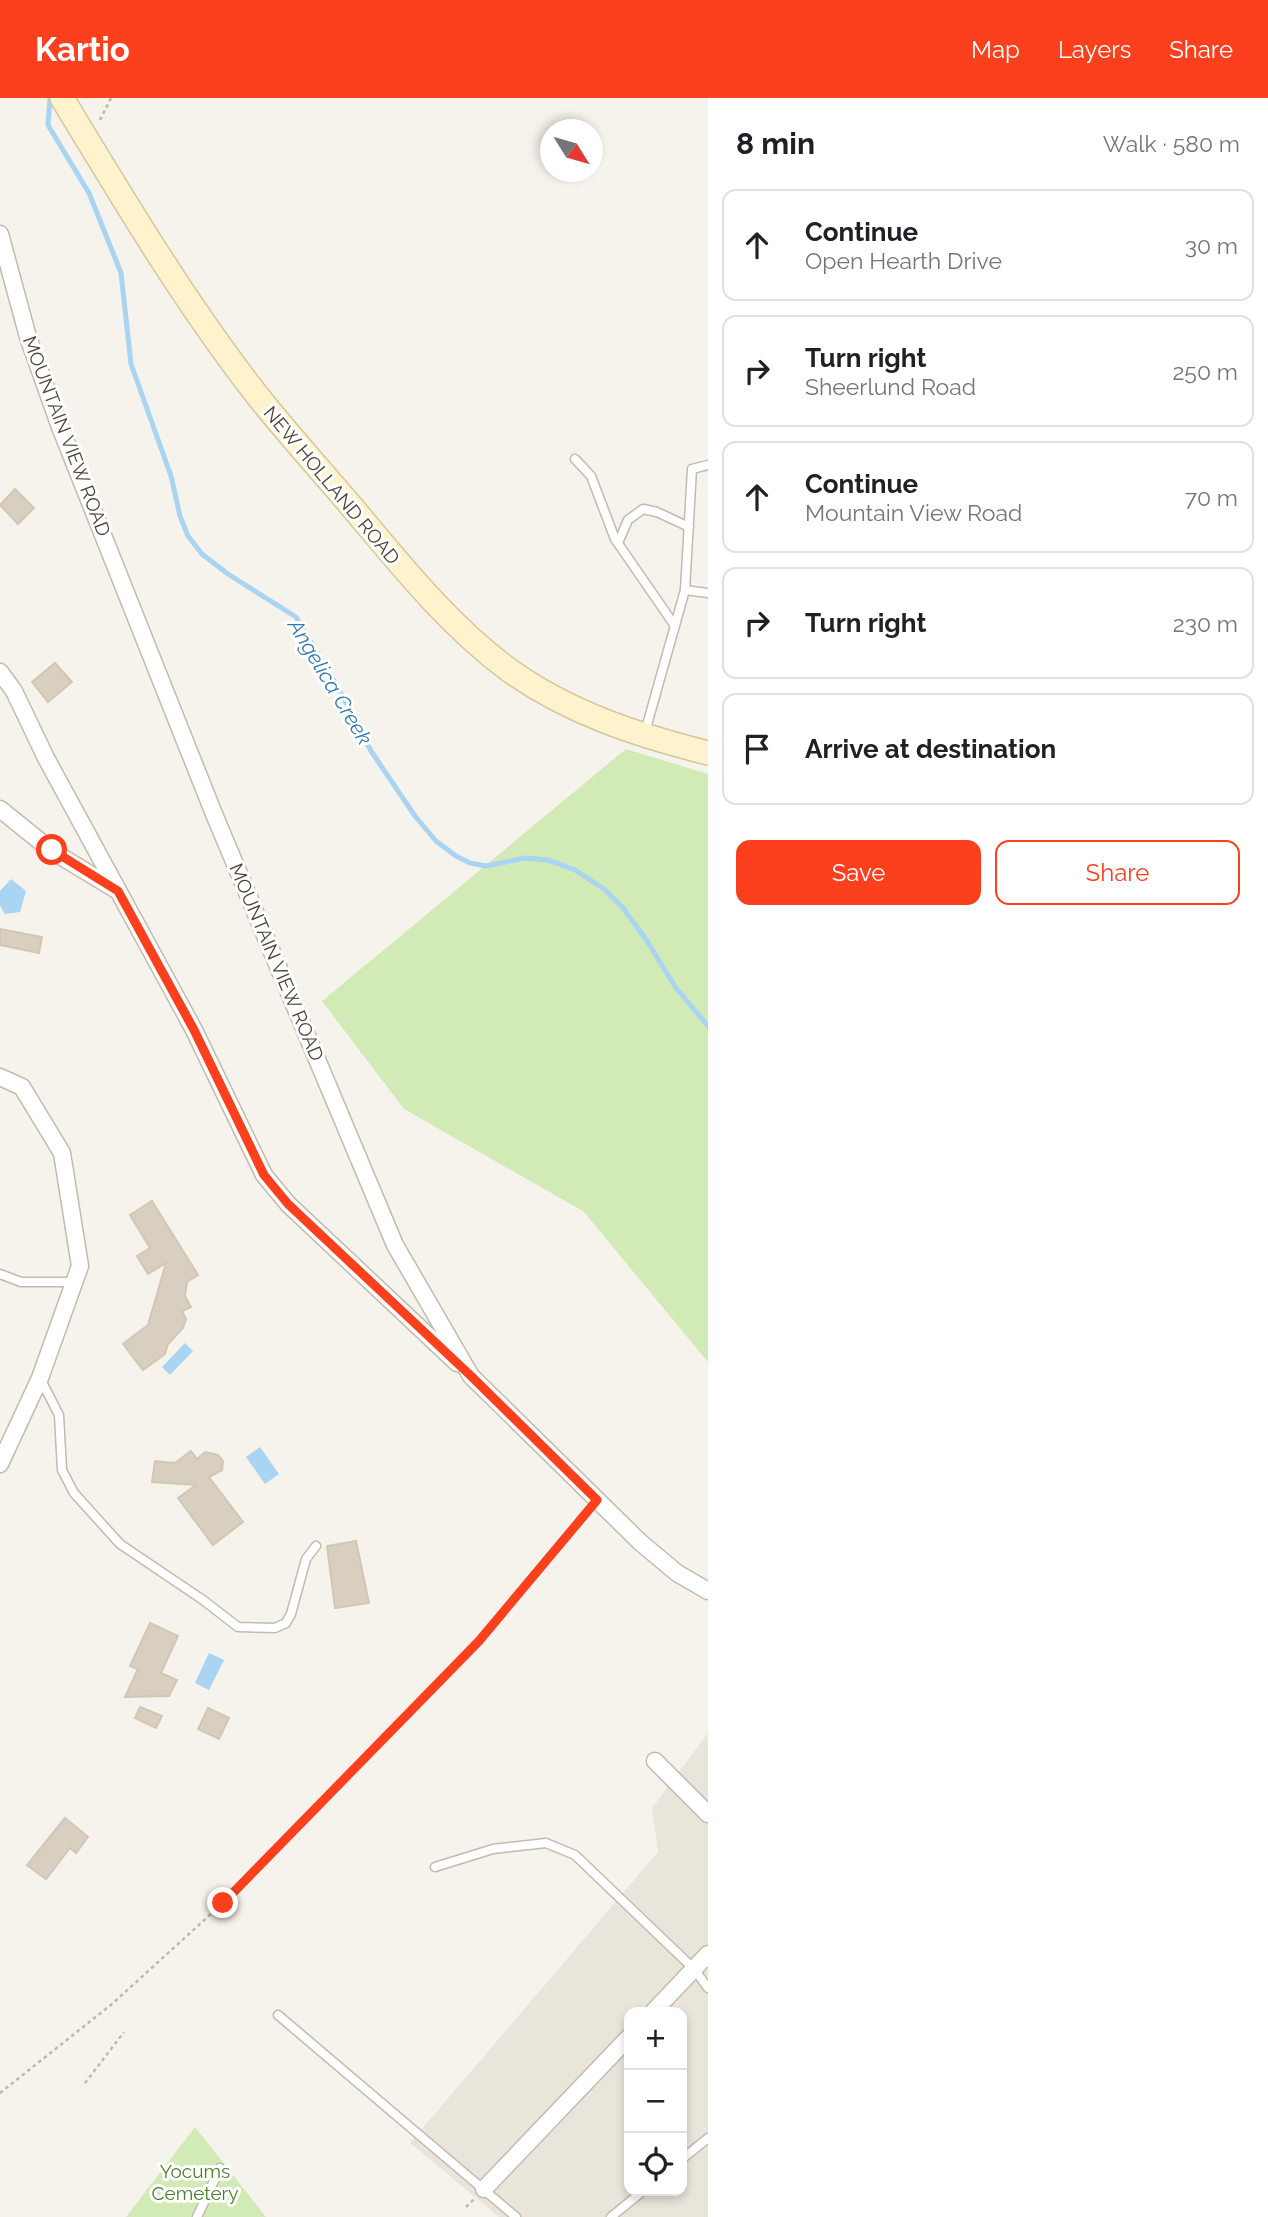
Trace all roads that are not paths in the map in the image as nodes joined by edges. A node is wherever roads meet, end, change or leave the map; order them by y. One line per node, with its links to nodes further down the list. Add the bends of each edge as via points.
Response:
1 (66, 105): 11 (main road, NEW HOLLAND ROAD, via 157,252 254,392 408,576 454,624 511,671 572,707)
2 (0, 234): 18 (street, MOUNTAIN VIEW ROAD, via 47,392 214,814 395,1245)
3 (575, 459): 6 (lane, via 591,476)
4 (708, 465): 5 (lane, via 692,469)
5 (689, 527): 6 (lane, via 643,509 628,520); 7 (lane)
6 (618, 543): 9 (lane)
7 (685, 590): 8 (lane); 9 (lane)
8 (708, 593)
9 (675, 626): 11 (lane)
10 (0, 672): 14 (street)
11 (644, 735): 12 (main road, NEW HOLLAND ROAD)
12 (708, 752)
13 (0, 809): 14 (street, via 52,850)
14 (118, 891): 18 (street, via 194,1030 264,1175 288,1204)
15 (0, 1077): 17 (street, via 22,1087 62,1153 80,1266)
16 (0, 1275): 17 (lane, via 21,1282)
17 (74, 1282): 19 (street)
18 (471, 1376): 22 (street, MOUNTAIN VIEW ROAD, via 665,1564)
19 (40, 1378): 20 (street); 21 (lane, via 59,1415 62,1470 74,1493 120,1544 238,1627 275,1628 286,1623 306,1559)
20 (0, 1464)
21 (316, 1546)
22 (708, 1591)
23 (654, 1761): 24 (street)
24 (708, 1814)
25 (435, 1867): 27 (lane, via 493,1849 546,1843 575,1855)
26 (708, 1954): 27 (street)
27 (694, 1969): 28 (lane); 29 (street)
28 (708, 1988)
29 (658, 2007)
30 (278, 2015): 35 (lane)
31 (624, 2042): 35 (street)
32 (708, 2138): 33 (lane)
33 (687, 2155)
34 (220, 2168): 37 (lane)
35 (484, 2189): 38 (lane)
36 (637, 2196): 39 (lane)
37 (197, 2217)
38 (516, 2217)
39 (611, 2217)

